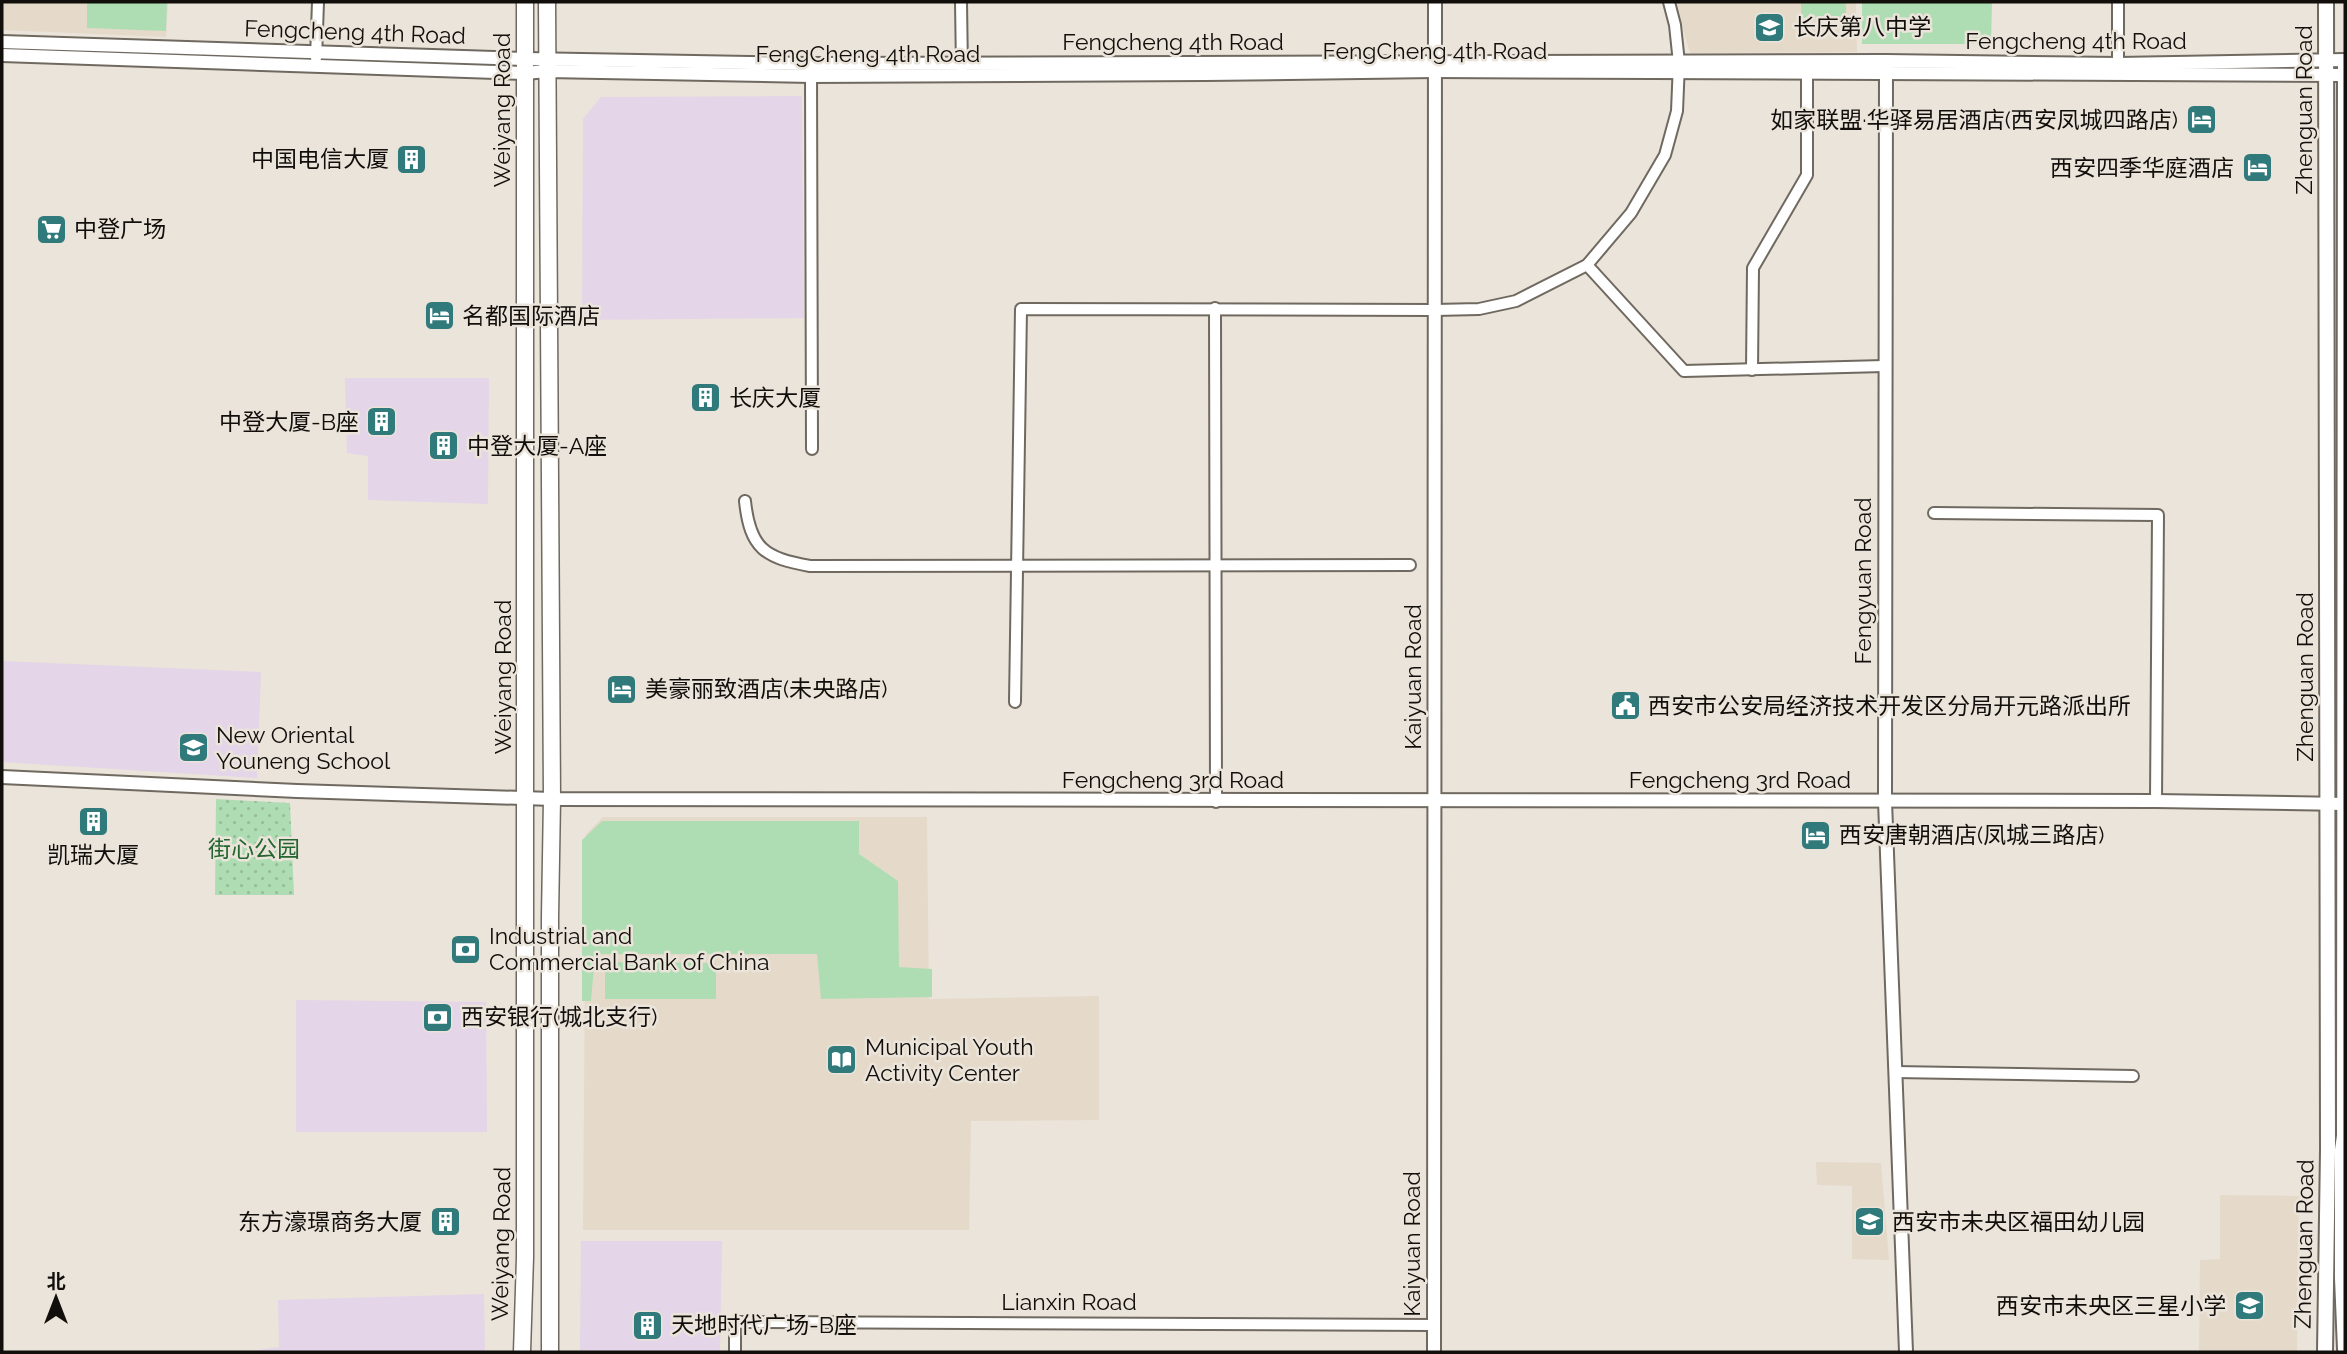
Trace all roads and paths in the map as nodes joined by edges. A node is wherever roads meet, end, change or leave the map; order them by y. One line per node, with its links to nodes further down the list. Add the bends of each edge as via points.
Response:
1 (318, 2): 11 (street)
2 (525, 2): 15 (main road, Weiyang Road)
3 (547, 2): 14 (main road, Weiyang Road)
4 (961, 2): 21 (street)
5 (1435, 2): 16 (street, Kaiyuan Road)
6 (1669, 2): 18 (street)
7 (2118, 2): 13 (street)
8 (2326, 2): 12 (main road, Zhenguan Road)
9 (2, 42): 11 (street, Fengcheng 4th Road)
10 (2, 55): 11 (street, Fengcheng 4th Road)
11 (316, 58): 15 (street, Fengcheng 4th Road)
12 (2326, 60): 13 (street, Fengcheng 4th Road); 19 (street, Fengcheng 4th Road); 23 (main road, Zhenguan Road)
13 (2118, 64): 17 (street, Fengcheng 4th Road)
14 (547, 65): 15 (street, FengCheng 4th Road); 20 (street, FengCheng 4th Road); 39 (main road, Weiyang Road)
15 (525, 66): 38 (main road, Weiyang Road)
16 (1435, 66): 18 (street, FengCheng 4th Road); 21 (street, FengCheng 4th Road); 26 (street, Kaiyuan Road)
17 (1886, 67): 18 (street, Fengcheng 4th Road); 22 (street, FengCheng 4th Road); 23 (street, FengCheng 4th Road); 27 (street, Fengyuan Road)
18 (1679, 68): 22 (street, FengCheng 4th Road); 24 (street, via 1677,111 1665,155 1632,214)
19 (2345, 68): 23 (street, FengCheng 4th Road); 30 (main road, Zhenguan Road)
20 (811, 70): 21 (street, FengCheng 4th Road); 29 (street)
21 (962, 70)
22 (1807, 74): 28 (street, via 1807,175 1753,268)
23 (2326, 76): 44 (main road, Zhenguan Road)
24 (1587, 265): 26 (street, via 1516,301 1479,309); 28 (street, via 1684,371)
25 (1215, 308): 26 (street); 33 (street, via 1021,309); 34 (street)
26 (1435, 310): 43 (street, Kaiyuan Road)
27 (1884, 366): 28 (street); 40 (street, Fengyuan Road)
28 (1752, 370)
29 (812, 449)
30 (2344, 488): 45 (main road, Zhenguan Road)
31 (745, 501): 33 (street, via 758,545 780,560 810,566)
32 (1934, 513): 41 (street, via 2158,515)
33 (1018, 565): 34 (street); 36 (street)
34 (1216, 565): 35 (street); 42 (street)
35 (1410, 565)
36 (1015, 702)
37 (2, 776): 38 (street, Fengcheng 3rd Road)
38 (526, 799): 39 (street, Fengcheng 3rd Road); 51 (main road, Weiyang Road)
39 (552, 799): 42 (street, Fengcheng 3rd Road); 52 (main road, Weiyang Road)
40 (1885, 801): 41 (street, Fengcheng 3rd Road); 43 (street, Fengcheng 3rd Road); 46 (street, Fengyuan Road)
41 (2156, 801): 44 (street, Fengcheng 3rd Road)
42 (1216, 802): 43 (street, Fengcheng 3rd Road)
43 (1434, 802): 49 (street, Kaiyuan Road)
44 (2327, 803): 45 (street, Fengcheng 3rd Road); 48 (main road, Zhenguan Road)
45 (2344, 804): 48 (main road, Zhenguan Road, via 2344,1136)
46 (1895, 1072): 47 (street); 55 (street, Fengyuan Road)
47 (2133, 1076)
48 (2338, 1150): 50 (main road, Zhenguan Road); 56 (main road, Zhenguan Road)
49 (1433, 1325): 53 (street, Lianxin Road, via 735,1322); 54 (street, Kaiyuan Road)
50 (2345, 1349)
51 (522, 1352)
52 (550, 1352)
53 (735, 1352)
54 (1434, 1352)
55 (1906, 1352)
56 (2325, 1352)

